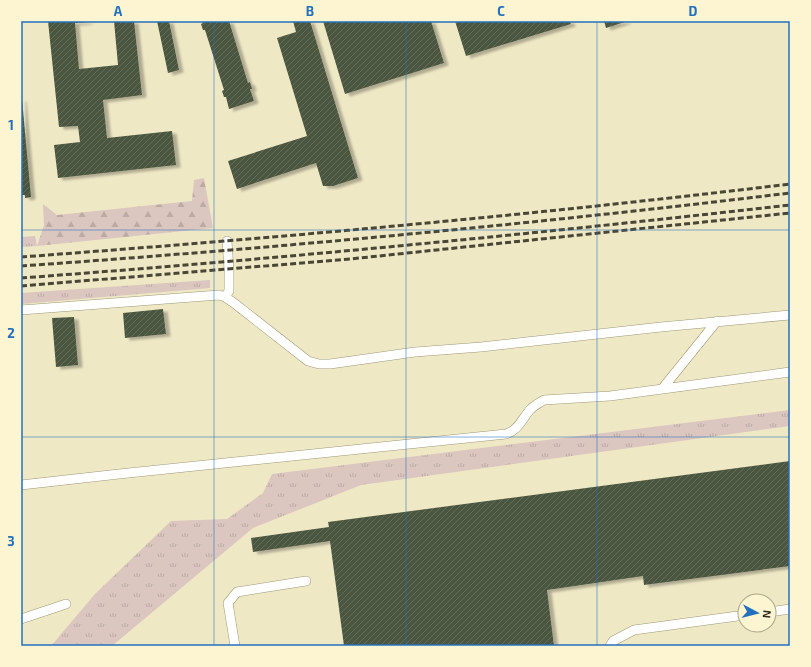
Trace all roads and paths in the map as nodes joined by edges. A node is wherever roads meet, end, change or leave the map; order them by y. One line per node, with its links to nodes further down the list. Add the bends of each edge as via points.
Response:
1 (227, 241): 2 (lane, via 229,292)
2 (225, 297): 3 (lane, via 219,295); 5 (lane, via 308,361 319,364)
3 (21, 310)
4 (790, 315): 5 (lane)
5 (717, 321): 7 (lane)
6 (790, 372): 7 (lane)
7 (662, 390): 8 (lane, via 544,400 530,410 518,427 506,434)
8 (21, 485)
9 (306, 581): 15 (lane, via 237,592 228,603)
10 (66, 604): 14 (lane)
11 (790, 610): 12 (lane)
12 (777, 611)
13 (737, 616): 16 (lane, via 634,630 613,641)
14 (21, 619)
15 (235, 646)
16 (610, 646)

